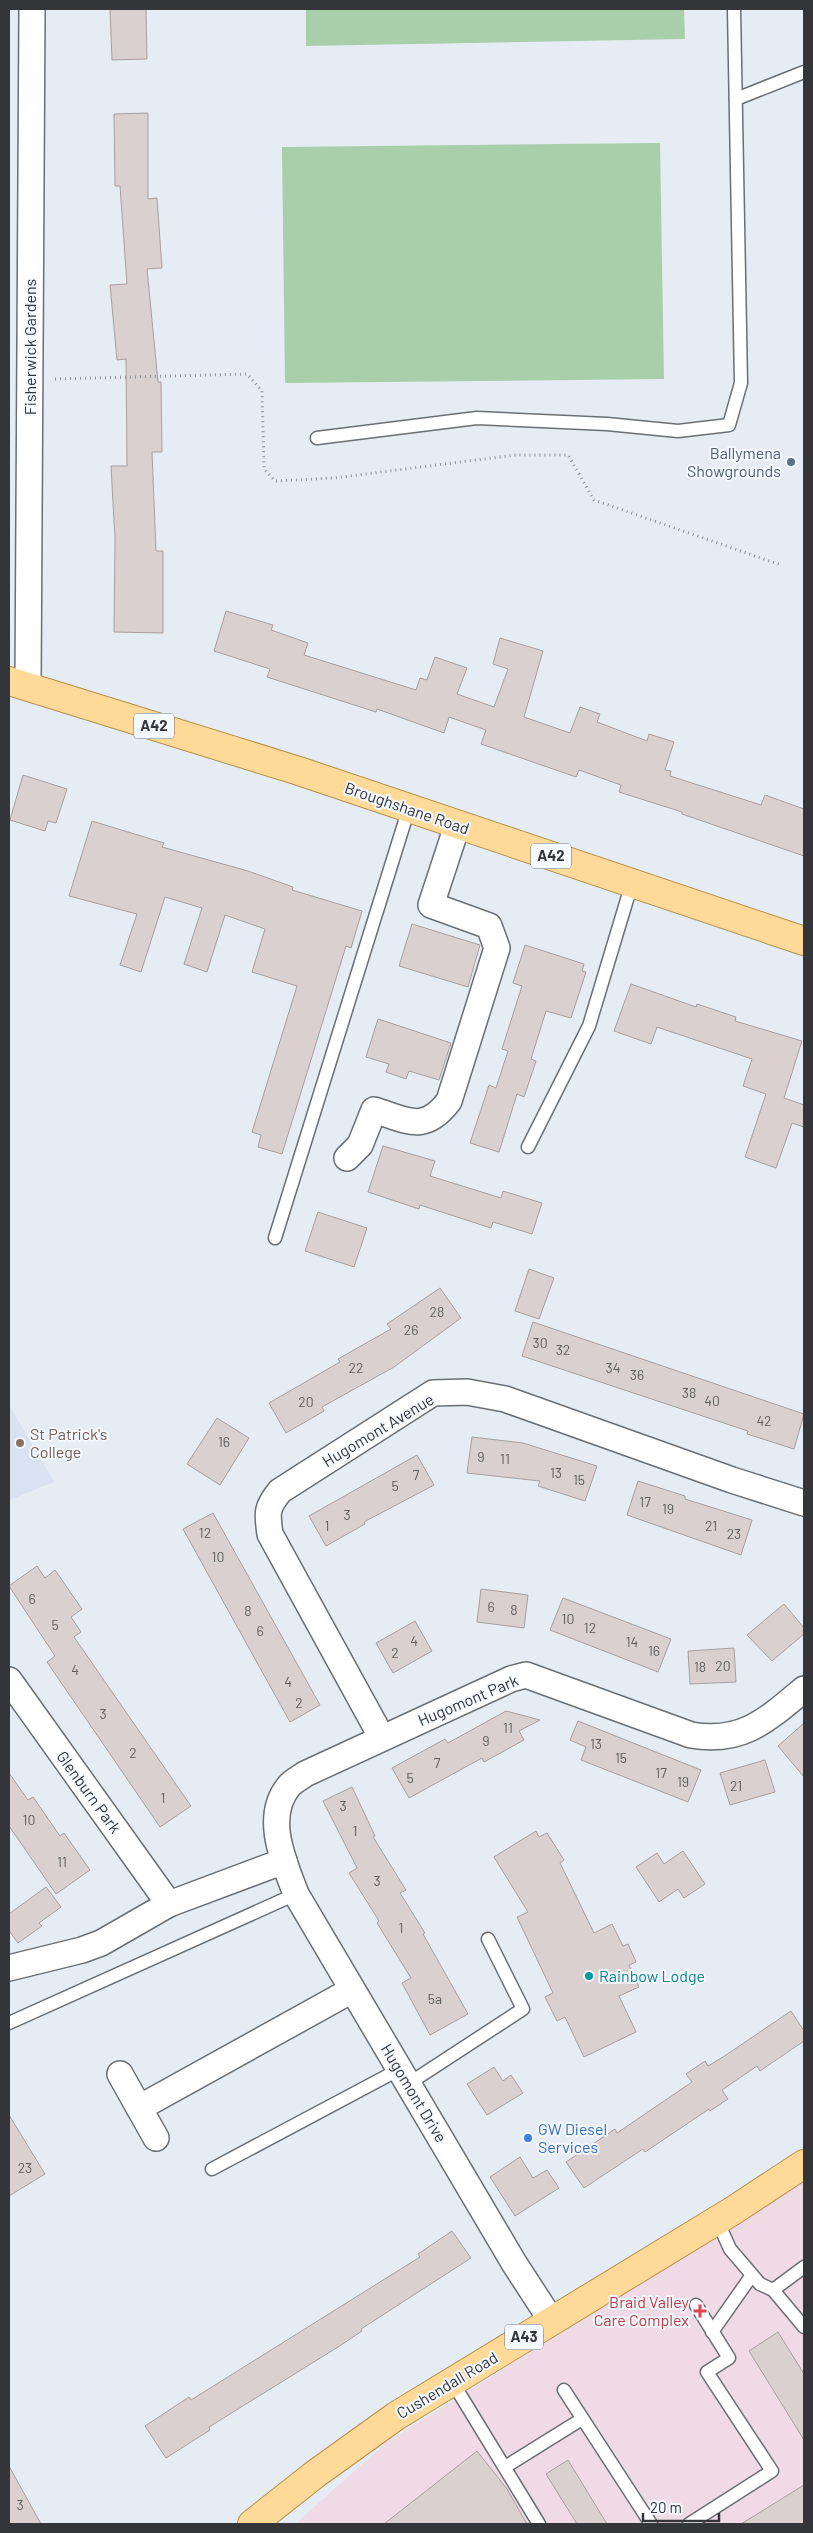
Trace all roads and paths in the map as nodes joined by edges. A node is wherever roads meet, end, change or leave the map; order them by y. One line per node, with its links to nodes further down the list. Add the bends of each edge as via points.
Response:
1 (32, 9): 5 (street, Fisherwick Gardens)
2 (734, 9): 4 (lane)
3 (804, 72): 4 (lane)
4 (736, 100): 6 (lane, via 741,383 729,425 678,431 477,418)
5 (30, 379): 7 (path, via 247,374 262,391 264,469 274,480 334,478 516,455 568,455 594,500); 8 (street, Fisherwick Gardens)
6 (317, 438)
7 (781, 566)
8 (18, 684): 9 (main road, Broughshane Road / A42)
9 (409, 808): 10 (main road, Broughshane Road / A42); 15 (lane)
10 (458, 826): 11 (main road, Broughshane Road / A42); 14 (street, via 431,905 488,926 497,948 449,1101 438,1116 416,1123 374,1110 360,1145)
11 (632, 883): 12 (main road, Broughshane Road / A42); 13 (lane, via 589,1026)
12 (804, 941)
13 (528, 1147)
14 (347, 1158)
15 (275, 1238)
16 (804, 1503): 19 (street, Hugomont Avenue, via 505,1399 467,1392 433,1393 280,1491 267,1512 270,1534)
17 (9, 1680): 22 (street, Glenburn Park)
18 (804, 1689): 19 (street, Hugomont Park, via 750,1730 710,1738 691,1735 526,1675)
19 (382, 1738): 20 (street, Hugomont Park, via 305,1774 290,1786 279,1806 276,1821)
20 (284, 1861): 21 (street, Hugomont Drive); 22 (street)
21 (296, 1894): 25 (street, Hugomont Drive); 26 (lane)
22 (169, 1904): 24 (street, via 102,1943)
23 (488, 1938): 28 (lane, via 522,2009)
24 (9, 1968)
25 (352, 1990): 28 (street, Hugomont Drive); 29 (street)
26 (9, 2024)
27 (120, 2074): 29 (street)
28 (404, 2077): 32 (lane); 38 (street, Hugomont Drive, via 514,2263)
29 (139, 2108): 30 (street)
30 (156, 2138)
31 (804, 2164): 33 (main road, Cushendall Road / A43)
32 (212, 2169)
33 (717, 2220): 35 (lane, via 730,2249); 38 (main road, Cushendall Road / A43)
34 (804, 2267): 36 (lane)
35 (752, 2275): 36 (lane, via 760,2284); 40 (lane)
36 (773, 2290): 39 (lane)
37 (696, 2305): 40 (lane)
38 (552, 2320): 41 (main road, Cushendall Road / A43)
39 (804, 2327)
40 (712, 2332): 48 (lane, via 730,2358 707,2372 772,2471)
41 (454, 2383): 44 (lane); 45 (main road, Cushendall Road / A43, via 396,2416)
42 (564, 2390): 43 (lane)
43 (582, 2418): 44 (lane); 47 (lane)
44 (504, 2467): 46 (lane)
45 (252, 2524)
46 (539, 2524)
47 (650, 2524)
48 (689, 2524)

